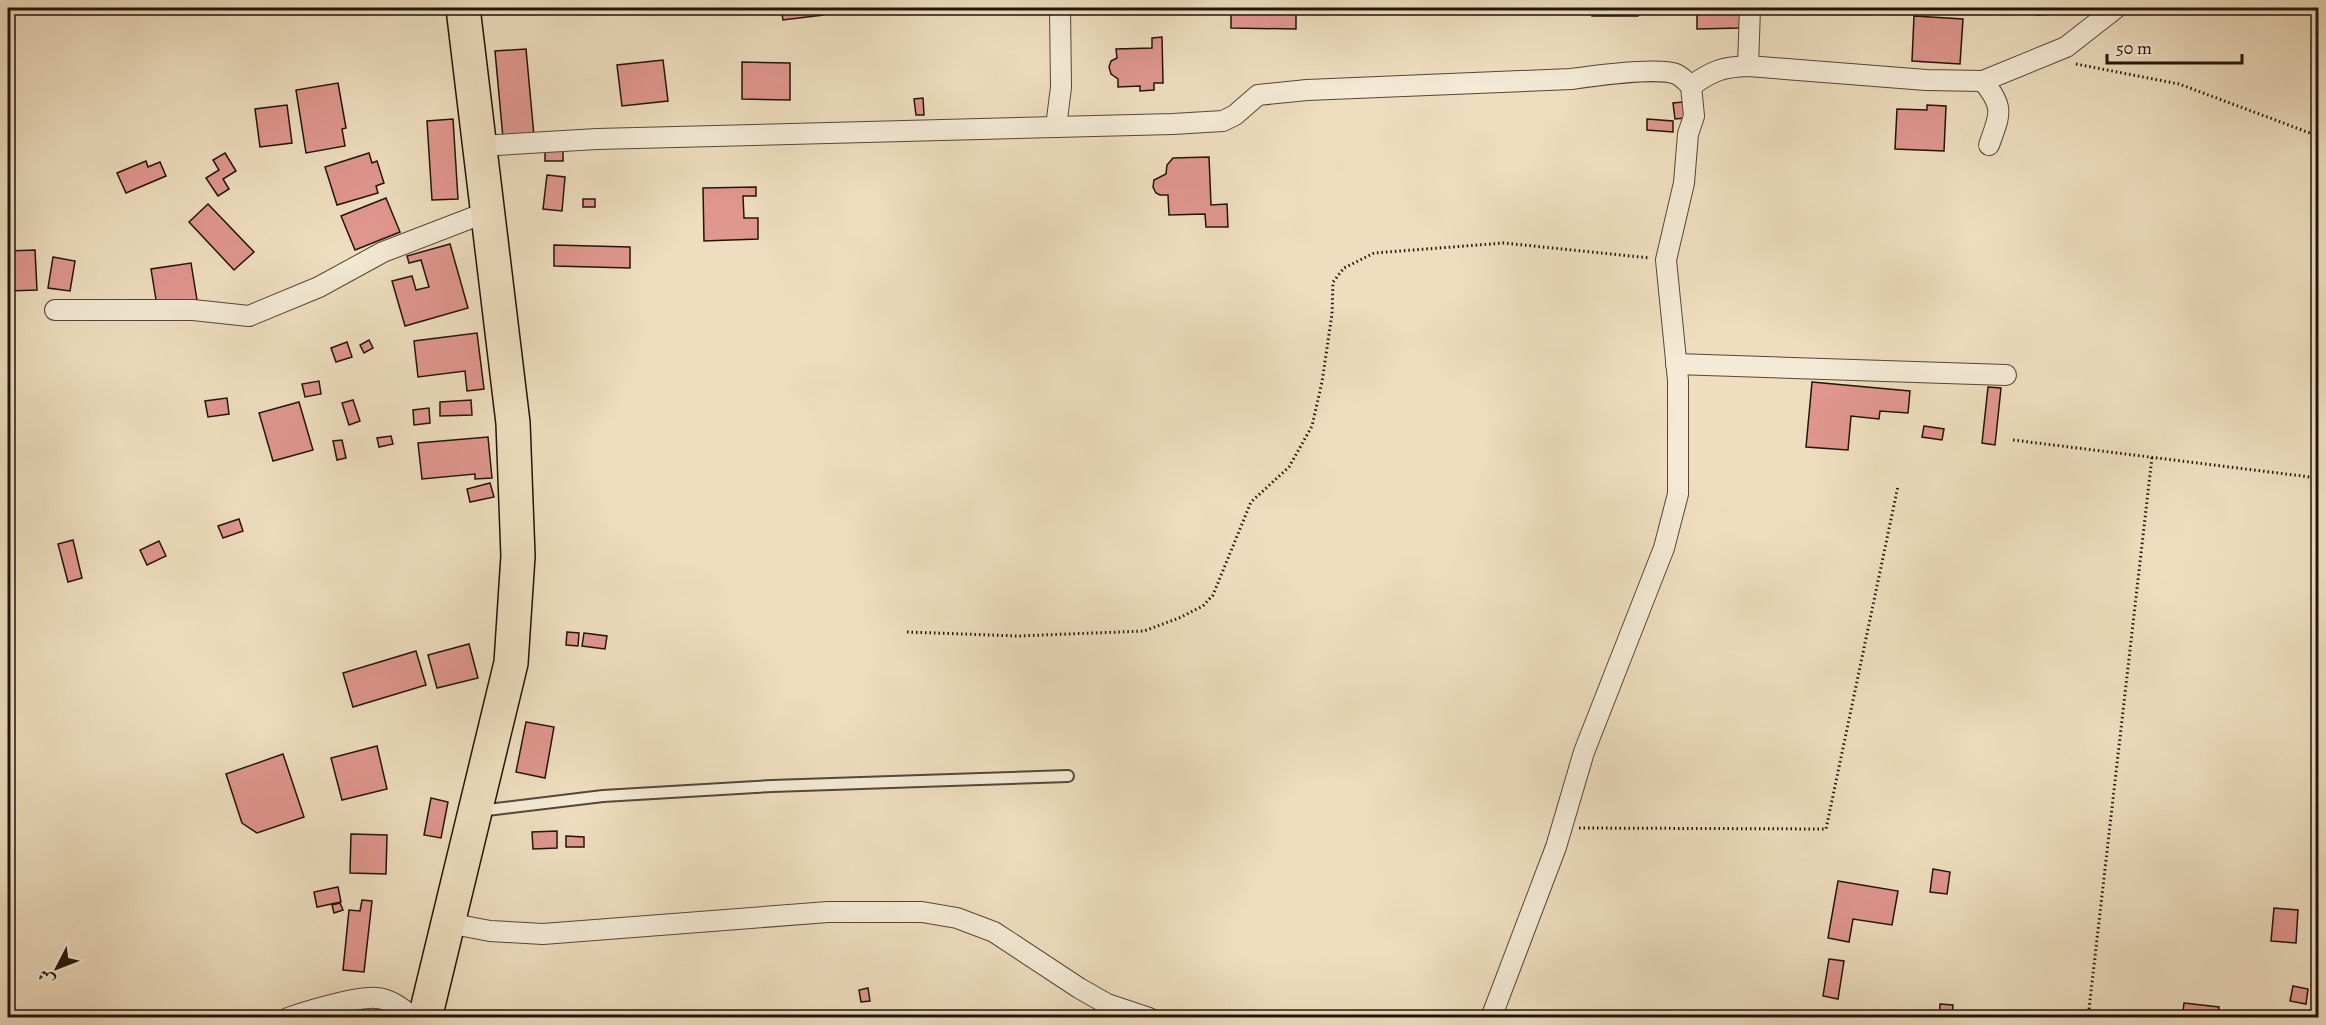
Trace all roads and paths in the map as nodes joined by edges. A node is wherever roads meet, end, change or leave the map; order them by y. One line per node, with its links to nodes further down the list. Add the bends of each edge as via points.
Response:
1 (462, 8): 12 (highway)
2 (1060, 8): 9 (street, via 1061,87)
3 (1750, 8): 6 (street)
4 (2116, 8): 7 (street, via 2066,47)
5 (2075, 64): 10 (path, via 2179,84)
6 (1748, 66): 7 (street); 8 (street, via 1711,72)
7 (1983, 81): 11 (street, via 1996,98 1999,116)
8 (1691, 86): 9 (street, via 1677,74 1658,72 1307,90 1258,95 1223,121); 14 (street, via 1694,116)
9 (1056, 127): 12 (street, via 597,139)
10 (2319, 136)
11 (1989, 145)
12 (479, 146): 13 (highway)
13 (487, 212): 15 (street, via 383,252 320,287 249,316 193,310); 24 (highway, via 513,423 518,556 511,663)
14 (1666, 260): 16 (street); 22 (path, via 1504,243 1374,253 1344,268 1333,282 1324,371 1312,426 1289,467 1251,502 1213,595 1203,606 1144,631 1018,636)
15 (55, 310)
16 (1677, 364): 17 (street); 25 (street, via 1678,494 1673,516 1584,752)
17 (2006, 375)
18 (2013, 440): 19 (path)
19 (2152, 457): 20 (path); 32 (path)
20 (2319, 478)
21 (1899, 486): 25 (path, via 1826,829)
22 (907, 632)
23 (1068, 776): 24 (lane, via 603,796)
24 (476, 811): 26 (highway)
25 (1562, 828): 31 (street)
26 (448, 923): 29 (highway); 30 (street, via 490,931 543,934 828,912 922,912 957,918 994,932 1107,1004)
27 (288, 1017): 28 (street, via 377,998)
28 (414, 1017)
29 (425, 1017)
30 (1149, 1017)
31 (1491, 1017)
32 (2088, 1017)

